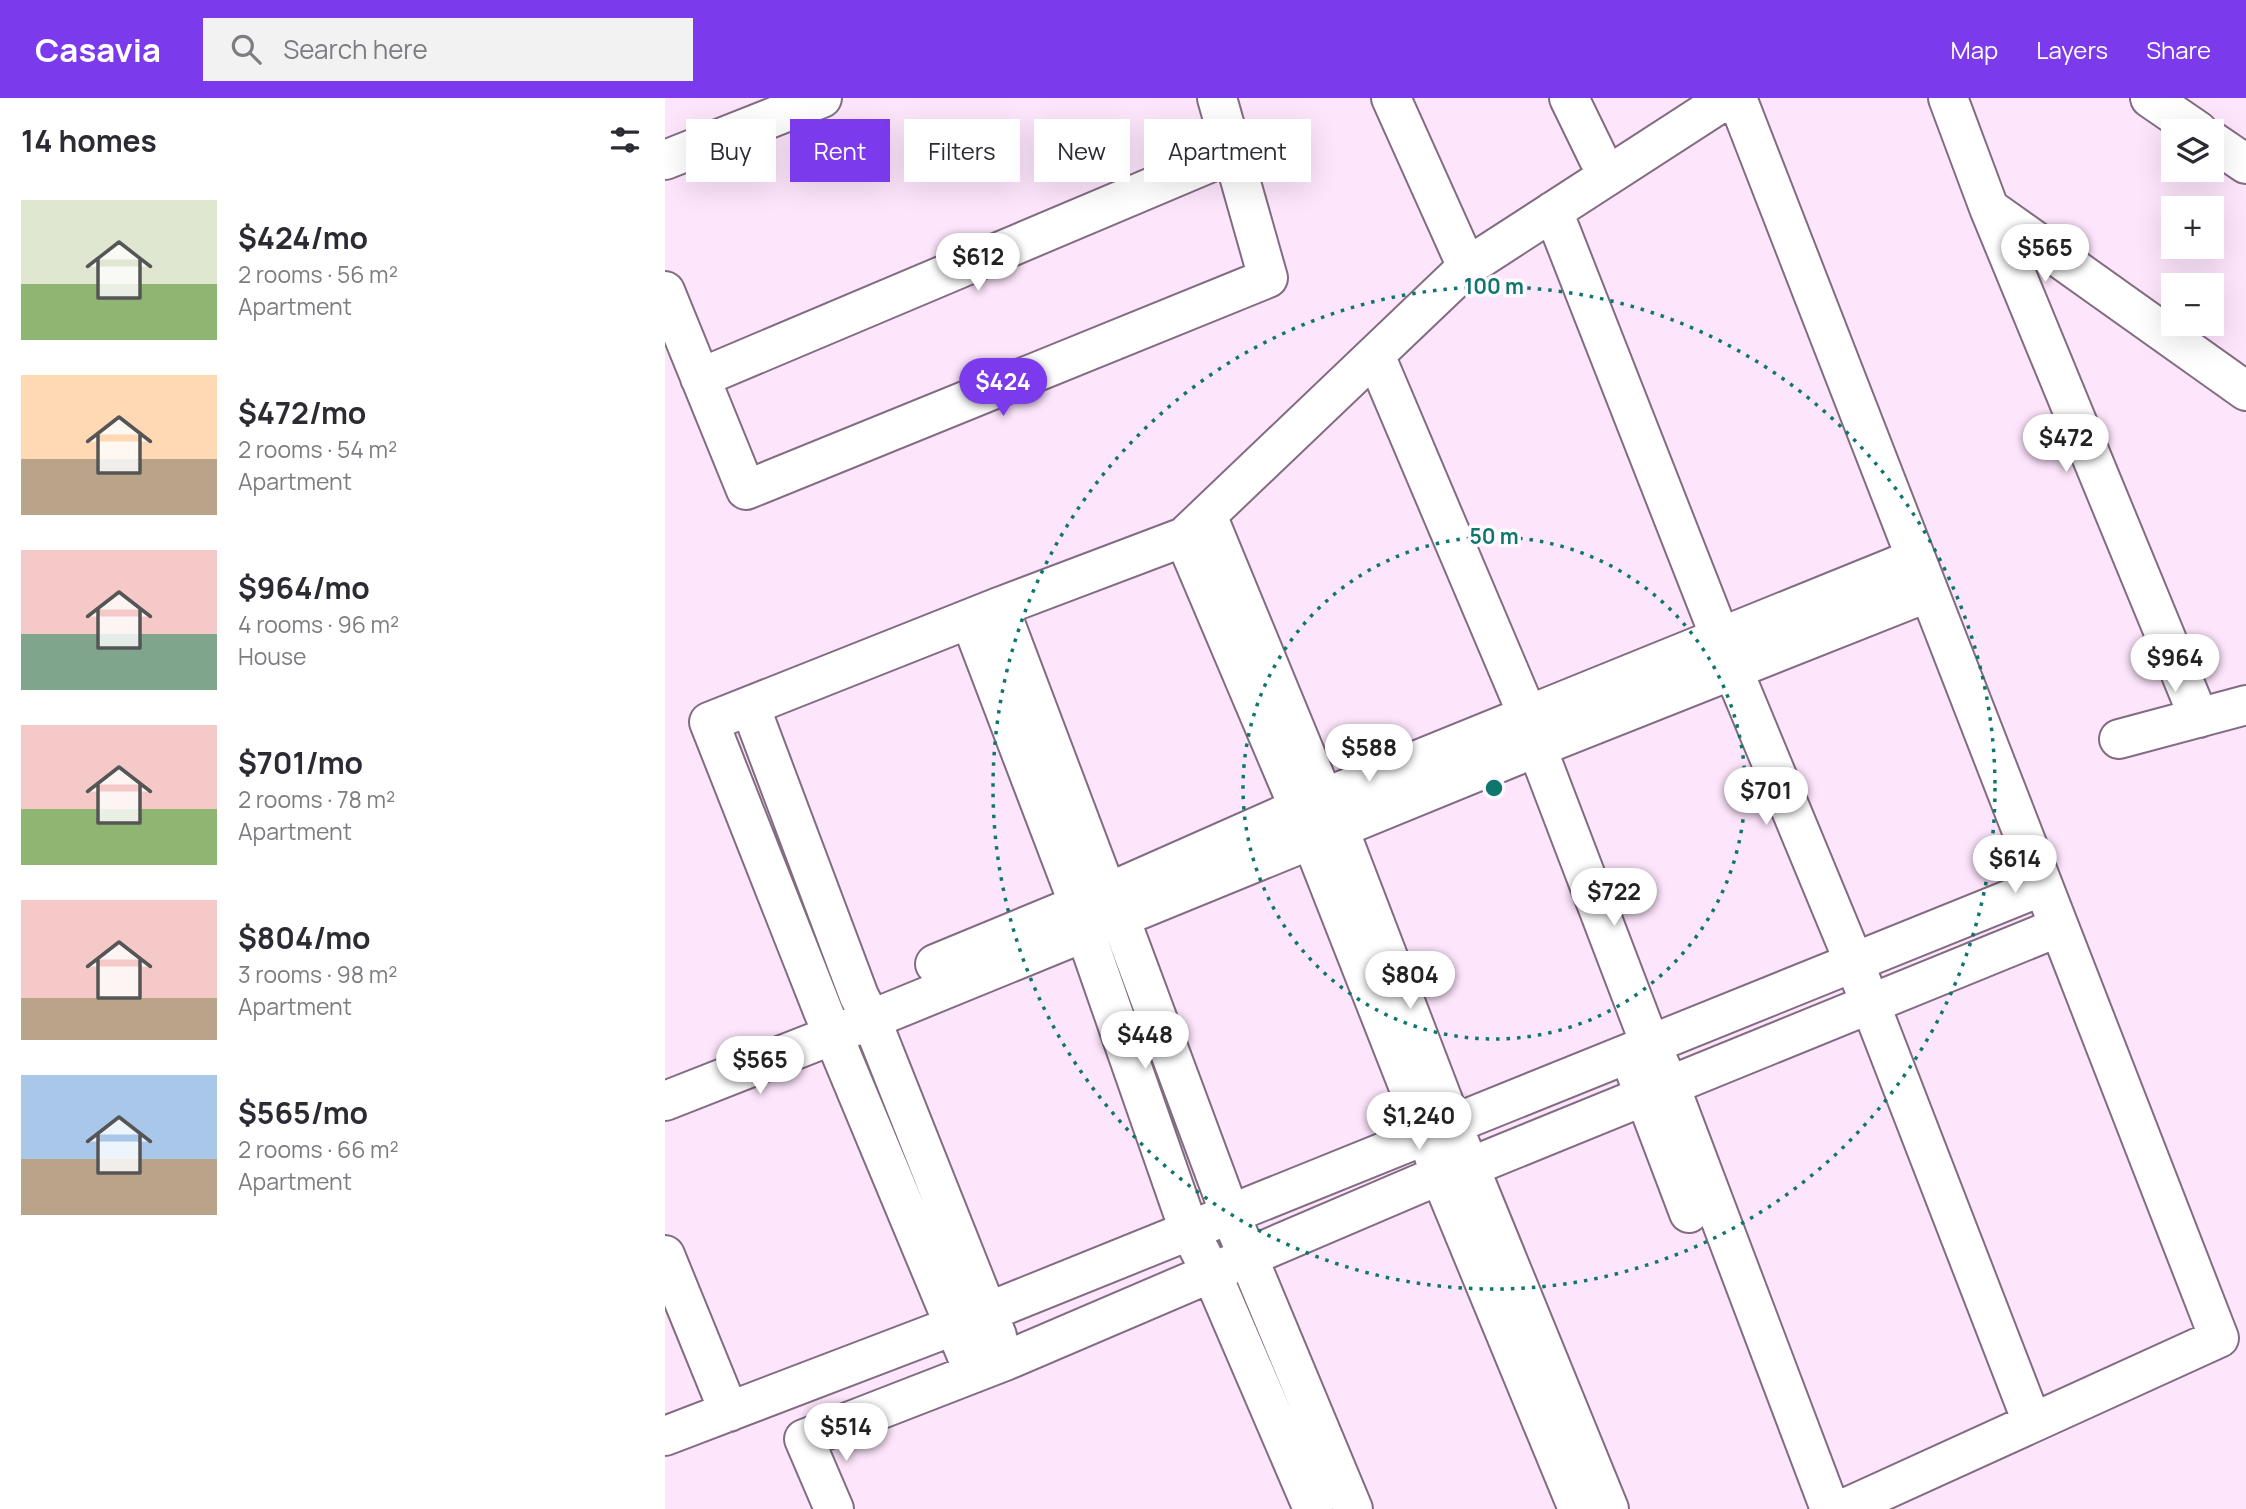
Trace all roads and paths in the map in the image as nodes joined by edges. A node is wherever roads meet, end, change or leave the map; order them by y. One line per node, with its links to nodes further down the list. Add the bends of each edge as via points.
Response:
1 (822, 98): 12 (street)
2 (1217, 98): 9 (street)
3 (1391, 98): 19 (street)
4 (1569, 98): 14 (street)
5 (1728, 98): 14 (street)
6 (1737, 98): 25 (street)
7 (1948, 98): 17 (street)
8 (2150, 98): 10 (street)
9 (1223, 119)
10 (2181, 119)
11 (2224, 149): 13 (street)
12 (665, 160)
13 (2246, 164)
14 (1607, 176): 18 (street)
15 (1164, 182): 22 (street)
16 (1241, 182): 22 (street, via 1268,278 746,490)
17 (1989, 208): 23 (street); 30 (street)
18 (1543, 217): 19 (street); 27 (street)
19 (1467, 267): 21 (street)
20 (665, 291): 22 (street)
21 (1365, 364): 24 (street); 31 (street)
22 (700, 378)
23 (2246, 391)
24 (1196, 526): 26 (street); 33 (street)
25 (1923, 575): 27 (street); 34 (street)
26 (985, 613): 29 (street); 35 (street)
27 (1718, 657): 31 (street); 37 (street)
28 (2246, 705): 30 (street)
29 (750, 706): 38 (street); 40 (street, via 709,722)
30 (2199, 718): 32 (street)
31 (1522, 736): 33 (street); 41 (street)
32 (2119, 739)
33 (1318, 819): 35 (street); 45 (street)
34 (2043, 886): 36 (street); 37 (street)
35 (1098, 912): 38 (street); 47 (street); 48 (street)
36 (2059, 927): 39 (street); 56 (street, via 2219,1338)
37 (1843, 966): 39 (street); 41 (street)
38 (865, 1008): 40 (street); 52 (street)
39 (1860, 1008): 43 (street); 56 (street)
40 (828, 1023): 42 (street); 44 (street); 53 (street)
41 (1639, 1049): 43 (street); 45 (street)
42 (665, 1076)
43 (1657, 1091): 46 (street); 63 (street); 64 (street)
44 (665, 1101)
45 (1440, 1129): 46 (street); 47 (street)
46 (1455, 1171): 50 (street); 61 (street); 62 (street)
47 (1230, 1214): 48 (street); 50 (street)
48 (1189, 1230): 51 (street); 52 (street)
49 (665, 1255): 55 (street)
50 (1247, 1258): 51 (street); 60 (street)
51 (1212, 1274): 54 (street); 59 (street)
52 (988, 1311): 53 (street); 54 (street)
53 (953, 1326): 54 (street); 55 (street)
54 (989, 1367): 58 (street, via 804,1440)
55 (729, 1412): 57 (street)
56 (2022, 1427): 65 (street)
57 (665, 1436)
58 (834, 1509)
59 (1313, 1509)
60 (1353, 1509)
61 (1578, 1509)
62 (1609, 1509)
63 (1804, 1509)
64 (1830, 1509)
65 (1843, 1509)

